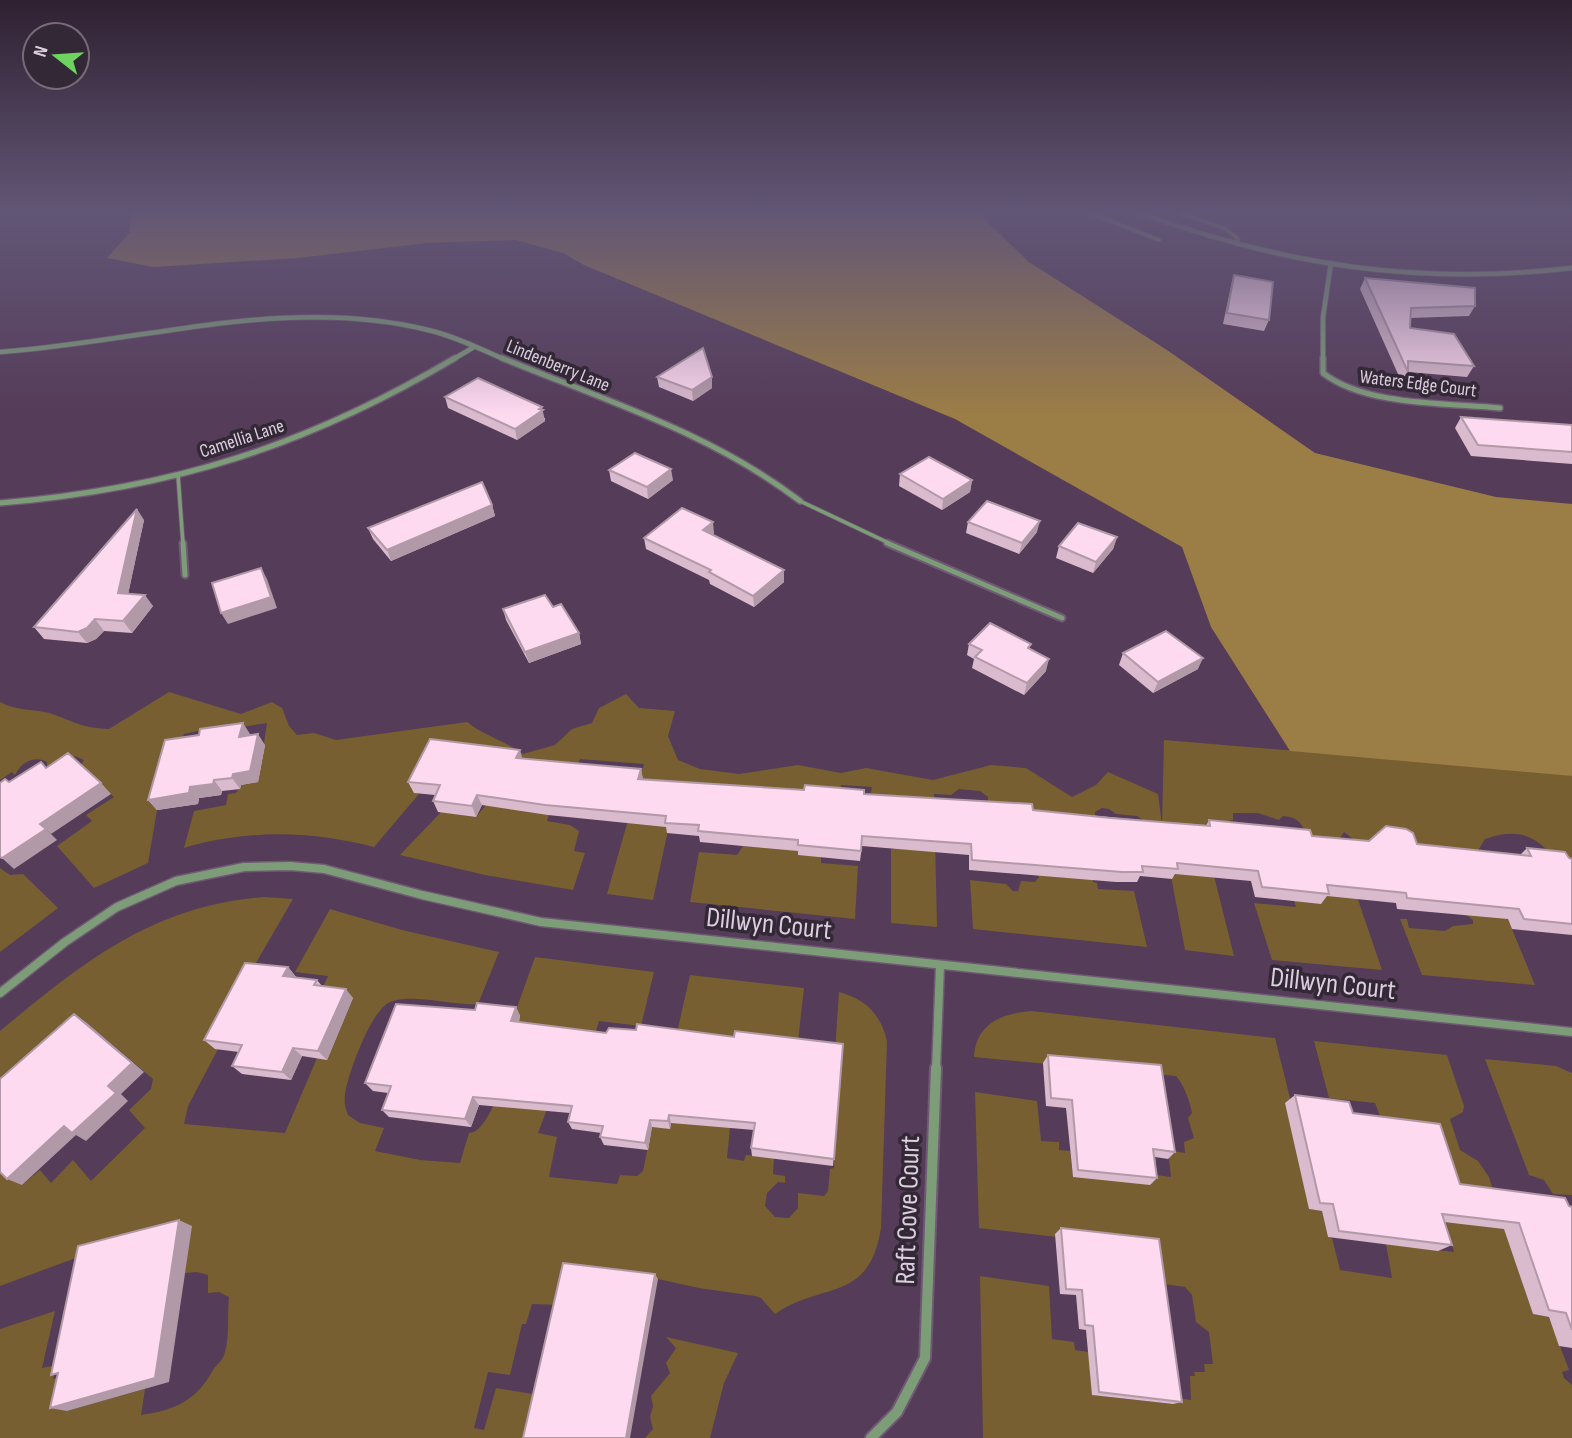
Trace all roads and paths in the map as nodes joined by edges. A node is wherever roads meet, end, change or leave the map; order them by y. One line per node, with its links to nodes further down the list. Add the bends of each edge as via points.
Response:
1 (1328, 280): 4 (street, Waters Edge Court, via 1323,317 1323,373 1328,380 1354,391)
2 (474, 347): 3 (street, Lindenberry Lane, via 405,324 303,315); 5 (street, Camellia Lane, via 318,429 265,451); 6 (street, Lindenberry Lane, via 725,450)
3 (0, 352)
4 (1500, 408)
5 (178, 475): 7 (street, Camellia Lane, via 85,494); 8 (lane)
6 (800, 501): 9 (lane, Lindenberry Lane, via 932,564)
7 (0, 503)
8 (185, 575)
9 (1062, 618)
10 (940, 966): 11 (street, Dillwyn Court, via 541,922 313,867 279,866 209,874 135,897 92,921); 12 (street, Dillwyn Court); 13 (street, Raft Cove Court, via 925,1358 910,1394 888,1425)
11 (0, 993)
12 (1572, 1032)
13 (871, 1438)

